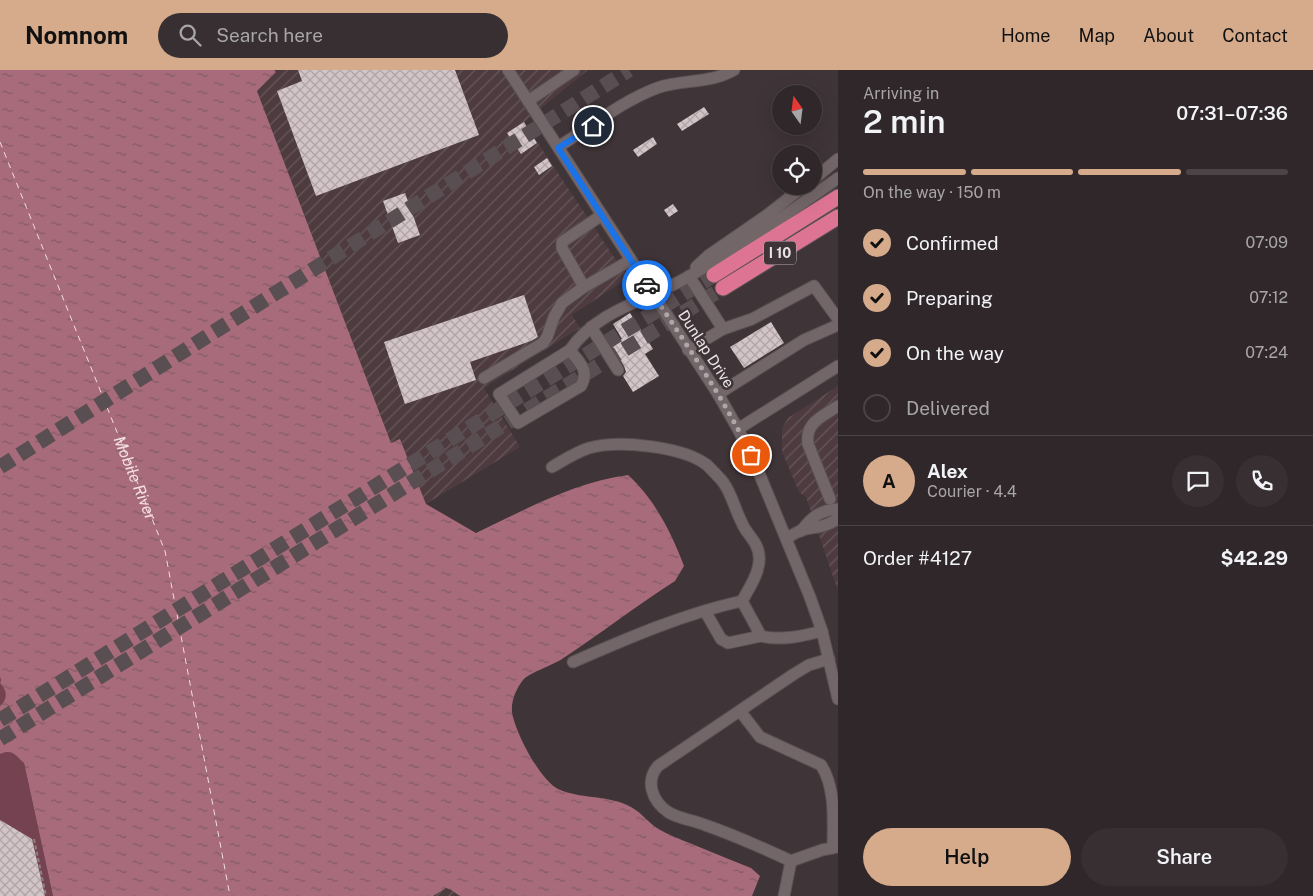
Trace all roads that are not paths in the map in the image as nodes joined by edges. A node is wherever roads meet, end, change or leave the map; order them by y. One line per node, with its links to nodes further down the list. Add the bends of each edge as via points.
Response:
1 (508, 70): 5 (street, Dunlap Drive)
2 (574, 70): 4 (street)
3 (734, 70): 6 (street, via 716,78 665,86 643,94)
4 (556, 75): 5 (street)
5 (528, 101): 6 (street, Dunlap Drive)
6 (558, 148): 12 (street, Dunlap Drive)
7 (838, 159): 8 (street)
8 (822, 172)
9 (838, 178): 16 (street)
10 (793, 195): 16 (street, via 709,255)
11 (838, 197): 15 (highway, I 10)
12 (602, 215): 14 (street, Dunlap Drive); 17 (street, via 562,242 562,248)
13 (838, 217): 18 (highway, I 10)
14 (631, 260): 17 (street); 19 (street, Dunlap Drive)
15 (714, 275)
16 (689, 276): 19 (street); 23 (street)
17 (584, 287): 28 (street, via 562,303 543,343)
18 (723, 288)
19 (653, 294): 22 (street); 25 (street, Dunlap Drive)
20 (838, 319): 23 (street, via 814,286 752,319)
21 (838, 325): 29 (street, via 804,340)
22 (591, 327): 24 (street); 27 (street)
23 (722, 329): 25 (street)
24 (570, 350): 24 (street, via 499,394 518,424 581,386 585,370)
25 (688, 350): 29 (street, Dunlap Drive)
26 (838, 366): 31 (street)
27 (618, 370)
28 (484, 378)
29 (718, 394): 31 (street, Dunlap Drive)
30 (838, 406): 33 (street, via 814,422 806,434)
31 (738, 428): 37 (street, Dunlap Drive)
32 (552, 467): 38 (street, via 591,448 624,445 676,452 707,465 724,483 759,553 754,579)
33 (830, 499)
34 (838, 509): 36 (street, via 813,516)
35 (838, 518): 36 (street, via 818,528)
36 (801, 531): 37 (street)
37 (787, 538): 40 (street, Dunlap Drive)
38 (742, 601): 39 (street); 41 (street)
39 (705, 611): 41 (street, via 721,639 728,643); 43 (street)
40 (822, 631): 41 (street, via 800,637); 42 (street, Dunlap Drive)
41 (761, 636)
42 (829, 659): 44 (street, Dunlap Drive); 45 (street, via 809,665)
43 (573, 662)
44 (838, 699)
45 (740, 711): 46 (street, via 760,737 821,765 831,796); 47 (street, via 658,766 652,773 650,786 655,798 677,816)
46 (835, 847): 47 (street)
47 (791, 861): 48 (street)
48 (784, 896)

